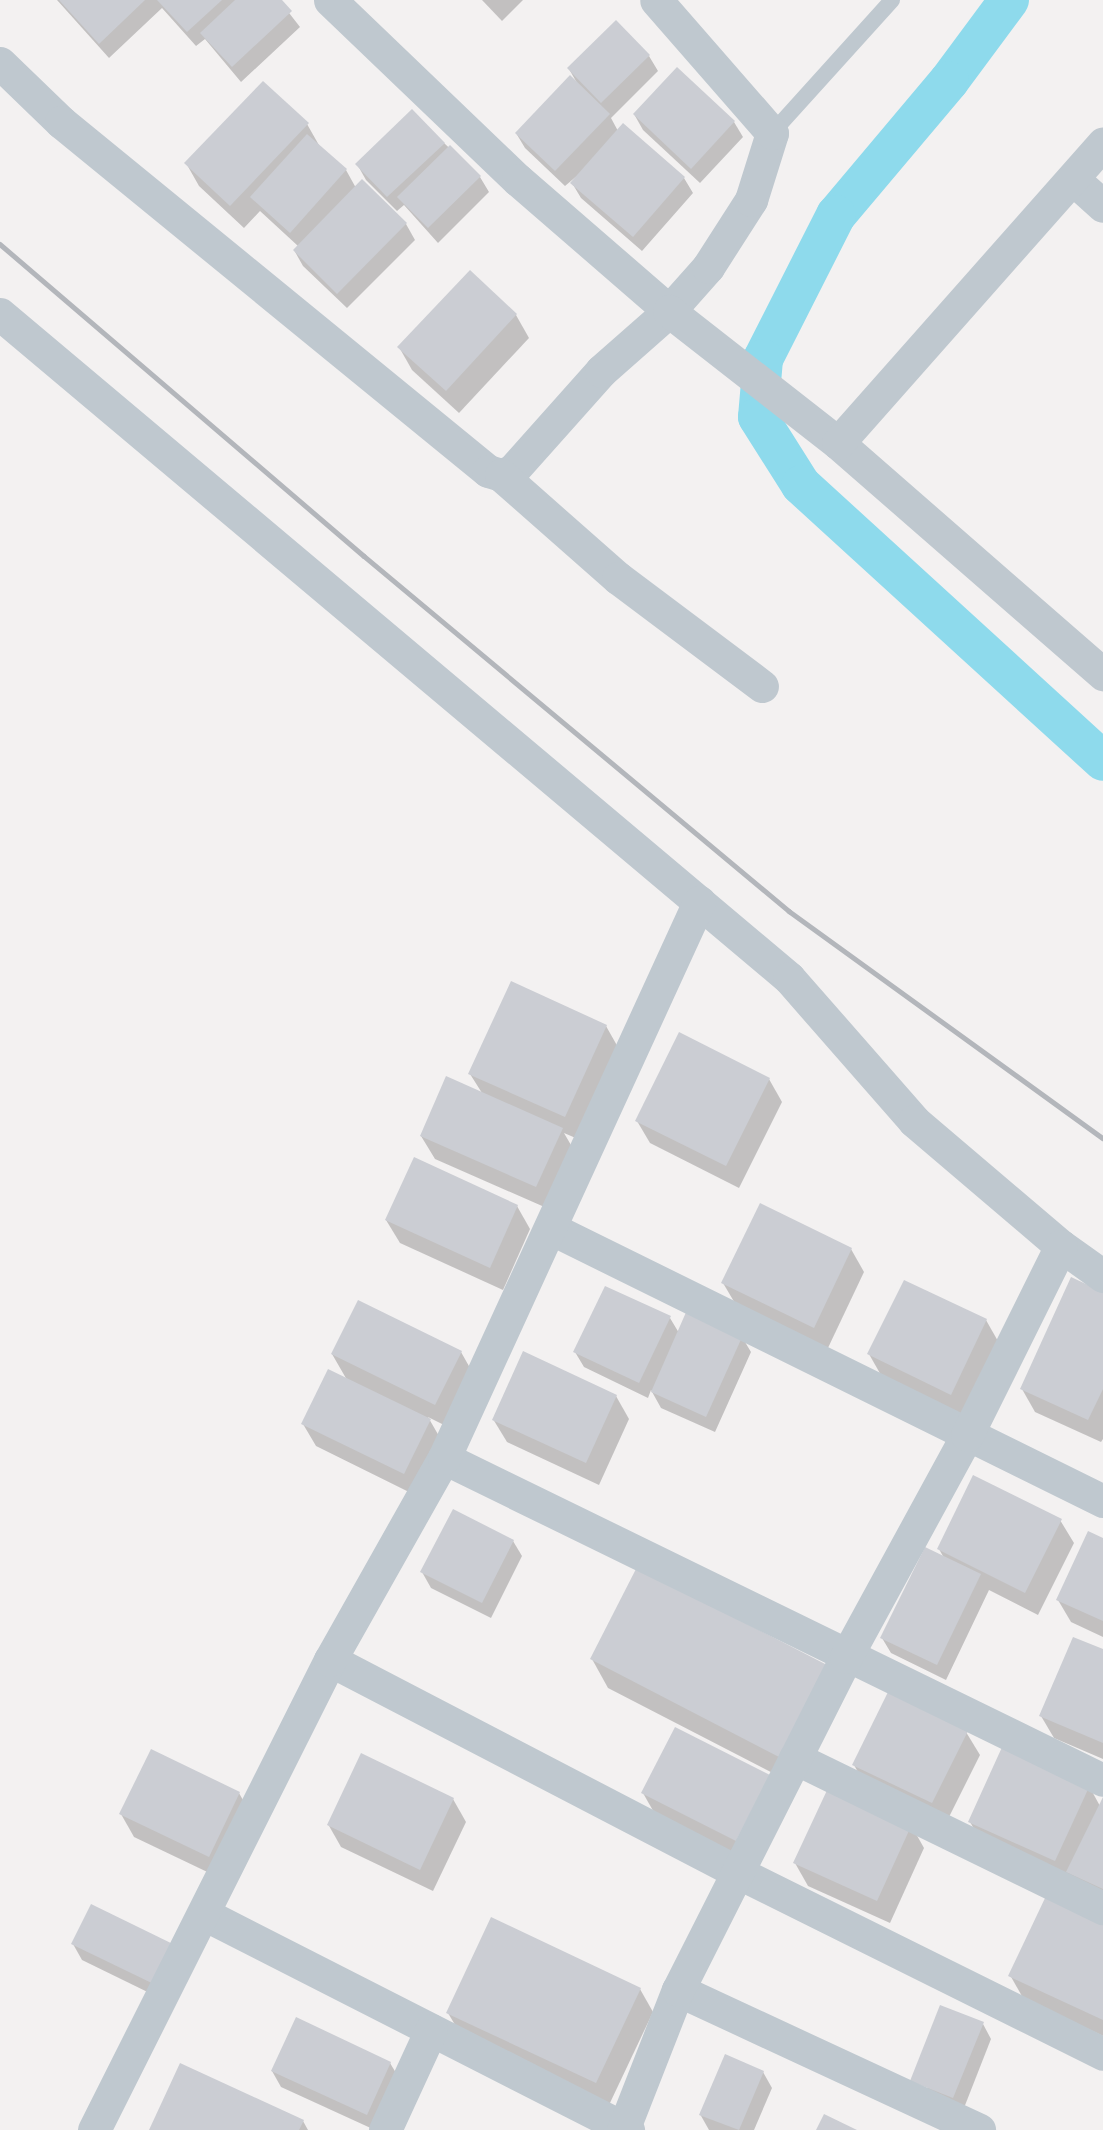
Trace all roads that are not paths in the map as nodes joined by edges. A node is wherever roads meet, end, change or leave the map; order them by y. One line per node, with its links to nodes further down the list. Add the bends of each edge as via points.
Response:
1 (330, 0): 9 (street, via 518,180)
2 (656, 0): 5 (street)
3 (892, 0): 5 (lane)
4 (0, 63): 12 (street, via 61,122 488,471)
5 (772, 133): 9 (street, via 752,200 708,267)
6 (1103, 143): 7 (street)
7 (1072, 179): 8 (street); 11 (street)
8 (1103, 206)
9 (669, 311): 11 (street); 12 (street, via 601,371 512,471)
10 (0, 314): 15 (street)
11 (838, 443): 13 (street)
12 (501, 475): 14 (street, via 618,578)
13 (1103, 674)
14 (762, 686)
15 (699, 902): 16 (street); 17 (street, via 789,978 914,1121)
16 (550, 1228): 19 (street); 20 (street)
17 (1060, 1246): 18 (street); 19 (street)
18 (1103, 1276)
19 (967, 1435): 21 (street); 22 (street)
20 (444, 1458): 22 (street); 23 (street)
21 (1103, 1502)
22 (846, 1657): 24 (street); 25 (street)
23 (330, 1660): 26 (street); 28 (street)
24 (795, 1758): 26 (street); 27 (street)
25 (1103, 1780)
26 (737, 1872): 29 (street); 31 (street)
27 (1103, 1908)
28 (204, 1914): 30 (street); 33 (street)
29 (678, 1990): 32 (street); 35 (street)
30 (431, 2030): 32 (street); 34 (street)
31 (1103, 2054)
32 (625, 2129)
33 (94, 2130)
34 (385, 2130)
35 (980, 2130)

